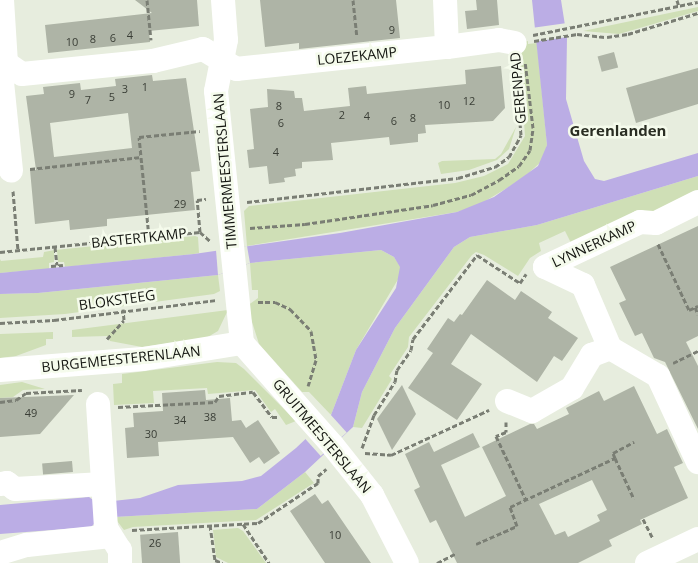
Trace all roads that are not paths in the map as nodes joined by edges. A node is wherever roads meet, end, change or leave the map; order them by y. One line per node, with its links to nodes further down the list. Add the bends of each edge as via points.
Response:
1 (2, 0): 7 (street)
2 (223, 0): 6 (street, TIMMERMEESTERSLAAN, via 226,40)
3 (445, 0): 5 (street)
4 (523, 43): 5 (street, LOEZEKAMP, via 499,40)
5 (447, 47): 6 (street, LOEZEKAMP, via 236,69)
6 (222, 61): 7 (street, via 203,50 153,61 22,74); 10 (street, TIMMERMEESTERSLAAN, via 216,91 227,201 236,249)
7 (3, 64): 8 (street)
8 (11, 171)
9 (698, 202): 11 (street, LYNNERKAMP, via 656,223 640,222 545,267 583,285)
10 (242, 343): 12 (street, BURGEMEESTERENLAAN, via 143,359); 22 (street, GRUITMEESTERSLAAN, via 372,495)
11 (610, 348): 14 (street, via 592,355 572,388 532,411); 15 (street, via 658,376)
12 (0, 370)
13 (94, 401): 17 (street)
14 (507, 401)
15 (698, 462)
16 (0, 484): 17 (street, via 6,483 15,489)
17 (103, 492): 18 (street)
18 (109, 532): 20 (street, via 27,545); 21 (street, via 120,550)
19 (698, 539): 23 (street)
20 (0, 553)
21 (120, 563)
22 (407, 563)
23 (647, 563)

